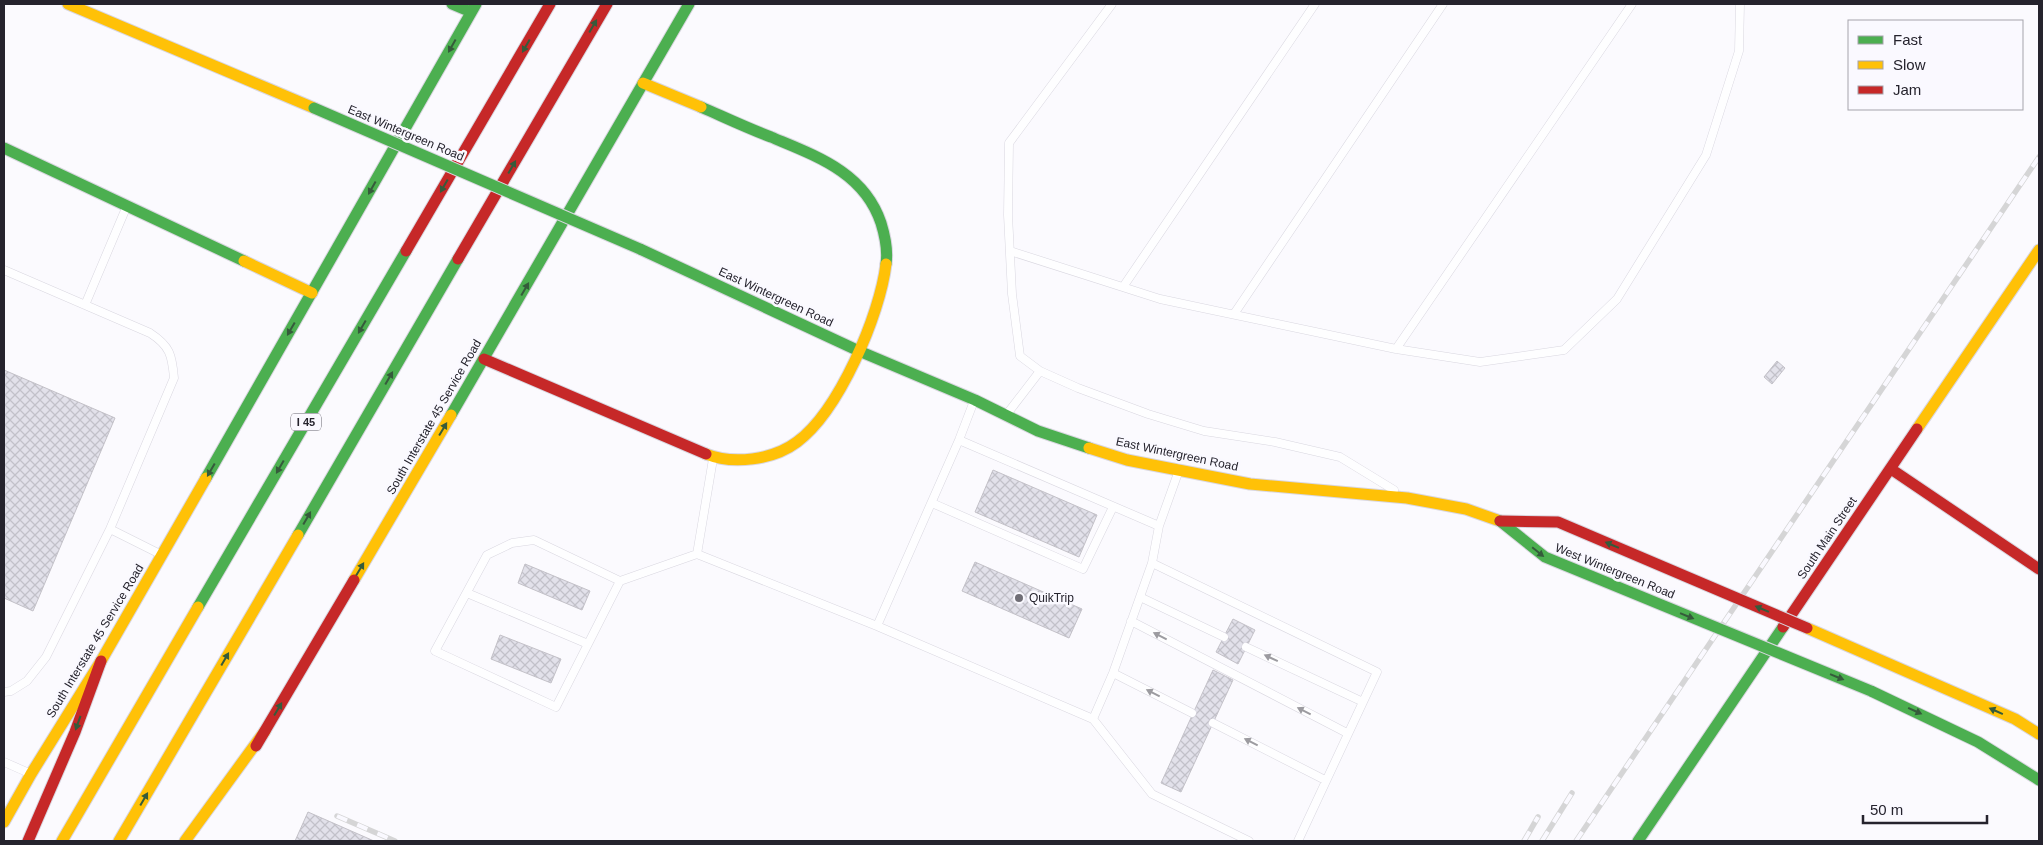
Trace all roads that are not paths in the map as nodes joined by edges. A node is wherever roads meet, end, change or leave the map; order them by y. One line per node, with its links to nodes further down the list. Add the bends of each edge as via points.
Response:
1 (68, 4): 23 (main road, East Wintergreen Road, bridge, via 640,249)
2 (452, 4): 11 (main road)
3 (550, 4): 66 (main road, I 45, one-way to 66)
4 (606, 4): 67 (main road, one-way to 4)
5 (688, 4): 12 (main road, South Interstate 45 Service Road)
6 (1112, 4): 16 (lane, via 1009,142)
7 (1315, 4): 18 (lane)
8 (1443, 4): 21 (lane)
9 (1632, 4): 22 (lane)
10 (1740, 4): 22 (lane, via 1739,51 1706,155 1617,299 1564,350 1480,362)
11 (473, 8): 19 (main road, South Interstate 45 Service Road, one-way to 19)
12 (643, 83): 23 (main road, via 821,158 849,175 860,186 884,229 888,261 882,292); 24 (main road, South Interstate 45 Service Road, one-way to 12)
13 (4, 148): 14 (main road)
14 (126, 206): 19 (main road); 20 (lane)
15 (2039, 250): 30 (main road, South Main Street)
16 (1010, 251): 18 (lane); 25 (lane, via 1020,356)
17 (4, 270): 20 (lane)
18 (1123, 287): 21 (lane, via 1160,299)
19 (312, 293): 39 (main road, South Interstate 45 Service Road, one-way to 39)
20 (85, 305): 37 (lane, via 150,333 164,342 173,360 174,378)
21 (1234, 314): 22 (lane)
22 (1396, 349)
23 (859, 350): 26 (main road, East Wintergreen Road); 29 (main road, via 840,390 815,426 797,441 761,459)
24 (484, 360): 29 (main road); 57 (main road, South Interstate 45 Service Road, one-way to 24)
25 (1040, 371): 27 (lane); 32 (lane, via 1148,414 1204,431 1275,442 1340,457)
26 (974, 400): 27 (main road, East Wintergreen Road); 28 (lane)
27 (1006, 415): 31 (main road, East Wintergreen Road, via 1047,434 1127,460)
28 (959, 440): 33 (lane); 34 (lane)
29 (714, 457): 38 (lane)
30 (1891, 469): 41 (main road); 72 (main road, South Main Street)
31 (1178, 471): 32 (main road, East Wintergreen Road, via 1250,484); 36 (lane)
32 (1407, 498): 35 (main road, East Wintergreen Road, via 1466,509)
33 (932, 503): 34 (lane, via 1083,570); 46 (lane)
34 (1113, 507): 36 (lane)
35 (1500, 521): 59 (main road, West Wintergreen Road, one-way to 35, bridge, via 2014,719 1558,522); 63 (main road, West Wintergreen Road, one-way to 63, bridge, via 1544,557 1871,691 1950,727 2016,763)
36 (1159, 526): 40 (lane)
37 (110, 529): 39 (lane); 52 (lane, via 46,657 27,680)
38 (697, 554): 42 (lane); 46 (lane)
39 (162, 555): 50 (main road, South Interstate 45 Service Road)
40 (1152, 563): 44 (lane); 53 (lane, via 1377,672)
41 (2039, 569)
42 (620, 581): 43 (lane, via 534,540 512,543 487,555); 48 (lane)
43 (467, 593): 48 (lane); 48 (lane, via 435,651 556,707)
44 (1140, 597): 45 (lane); 47 (lane)
45 (1131, 621): 51 (lane); 58 (lane, one-way to 45)
46 (877, 626): 55 (lane)
47 (1224, 636)
48 (588, 644)
49 (1246, 647): 53 (lane, one-way to 49)
50 (101, 661): 61 (main road, South Interstate 45 Service Road); 65 (main road, one-way to 65, via 75,732)
51 (1113, 673): 54 (lane, one-way to 51); 55 (lane)
52 (4, 692)
53 (1362, 702): 58 (lane)
54 (1192, 713)
55 (1094, 720): 70 (lane, via 1152,794)
56 (1213, 723): 62 (lane, one-way to 56)
57 (265, 731): 68 (main road); 69 (main road, South Interstate 45 Service Road)
58 (1347, 734): 62 (lane)
59 (2039, 734)
60 (4, 762): 61 (lane)
61 (31, 774): 64 (main road, South Interstate 45 Service Road)
62 (1325, 780): 71 (lane)
63 (2039, 780)
64 (4, 822)
65 (28, 841)
66 (62, 841)
67 (119, 841)
68 (185, 841)
69 (199, 841)
70 (1248, 841)
71 (1298, 841)
72 (1638, 841)

